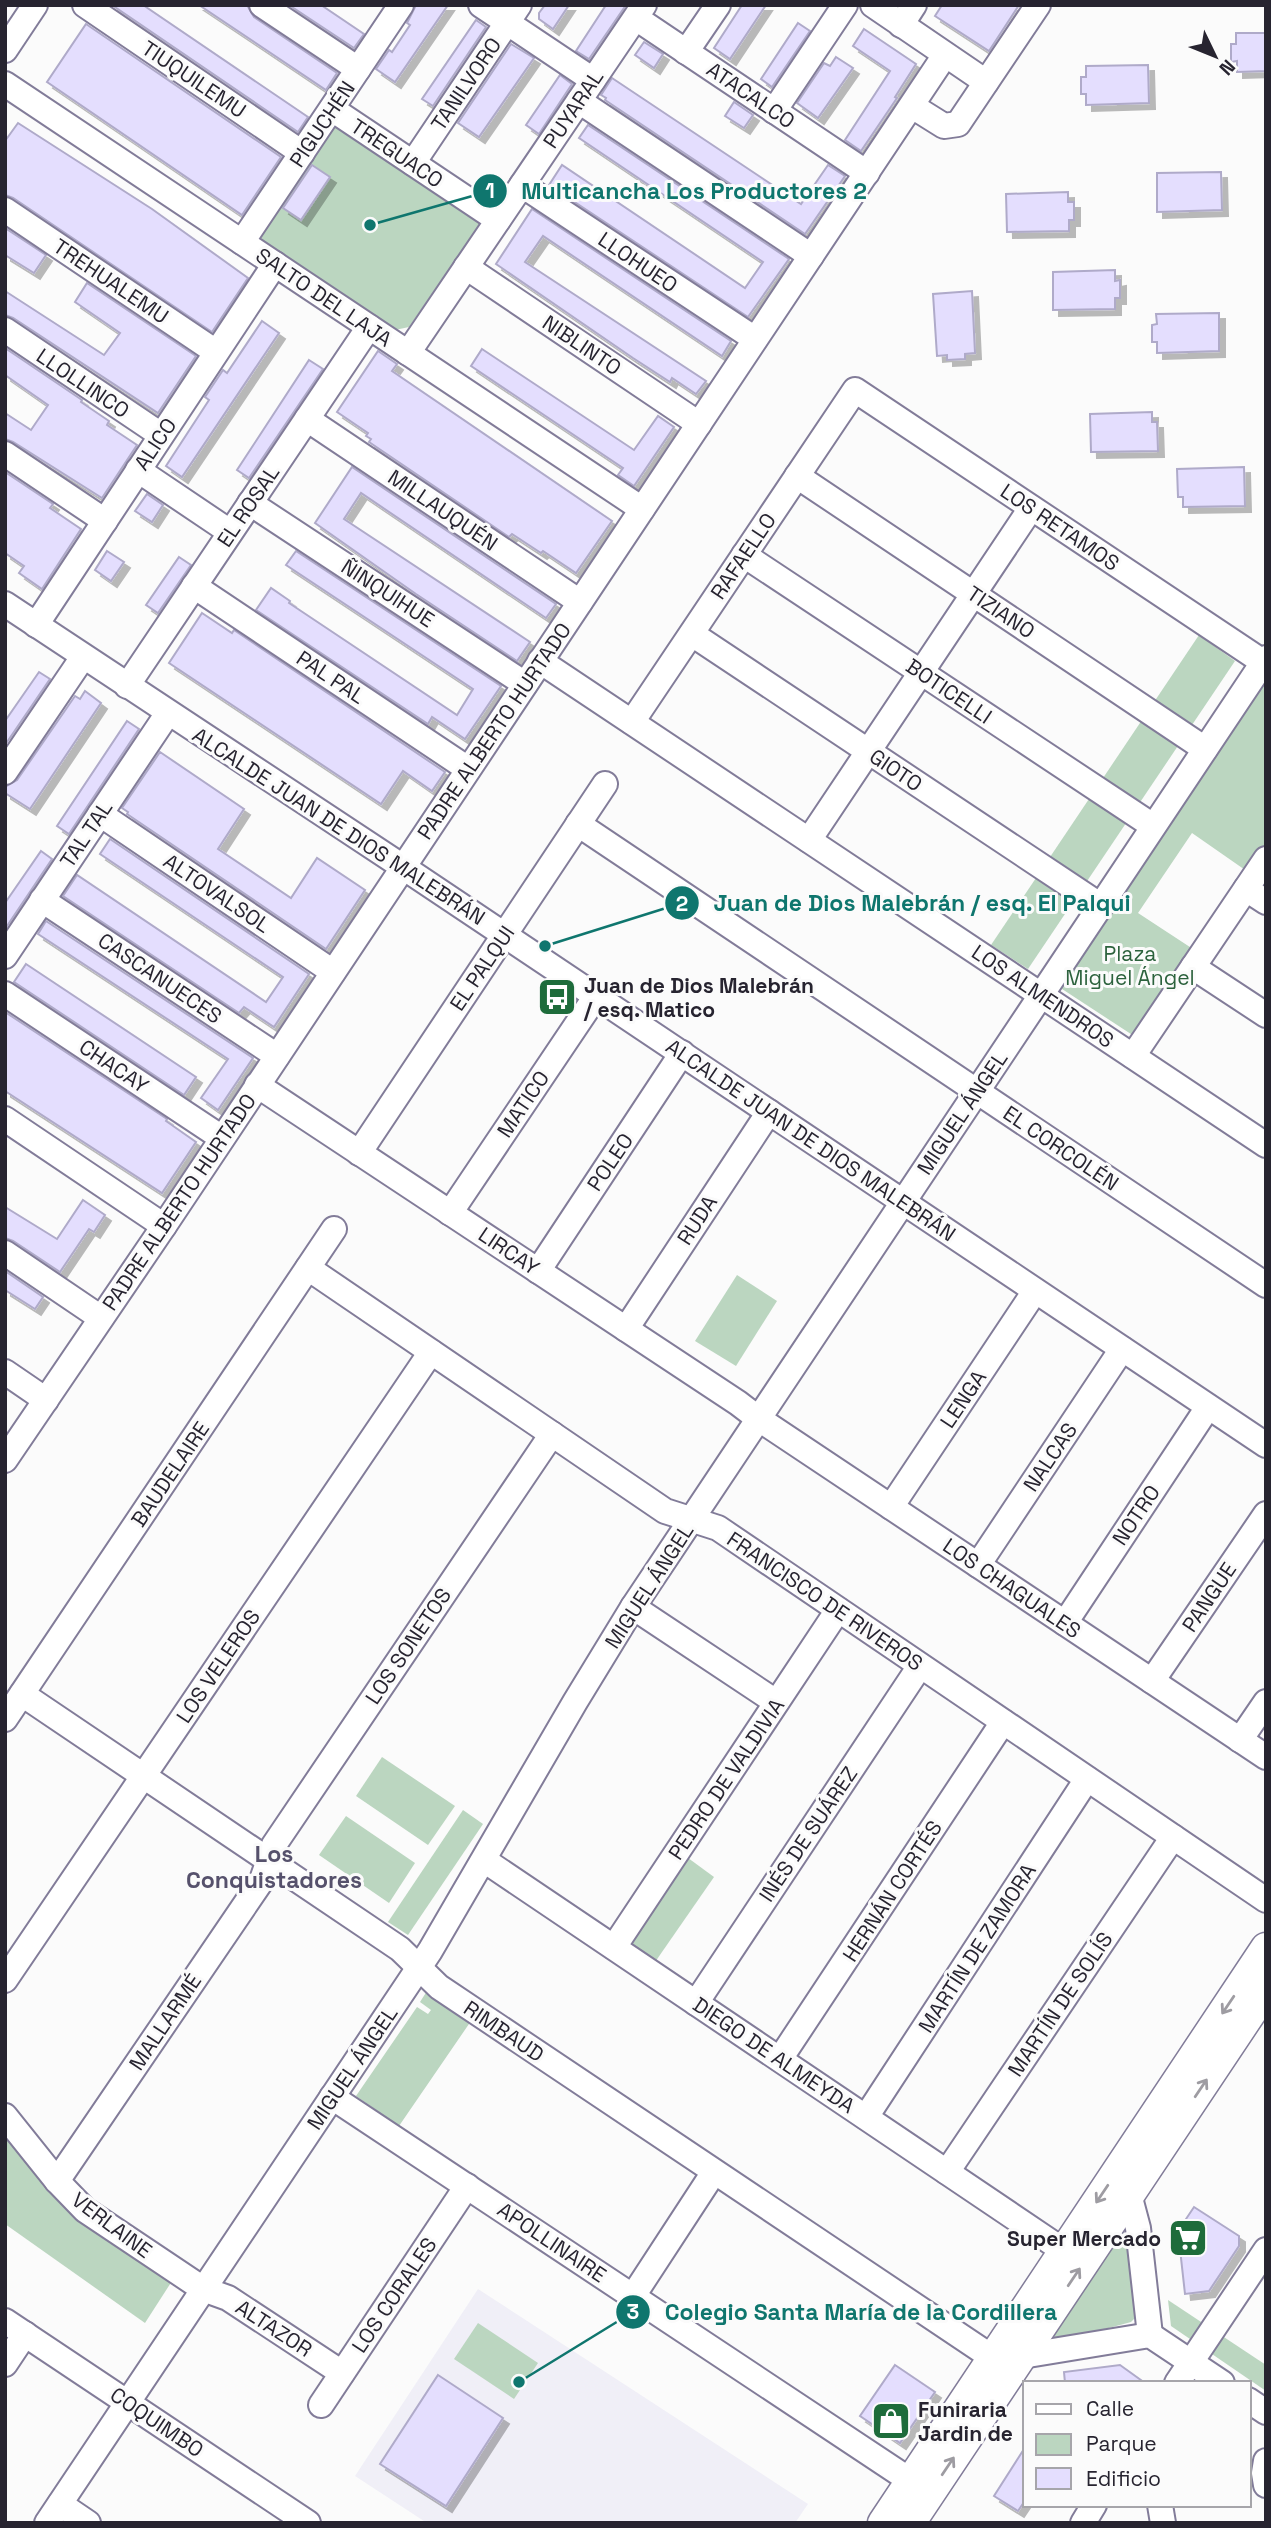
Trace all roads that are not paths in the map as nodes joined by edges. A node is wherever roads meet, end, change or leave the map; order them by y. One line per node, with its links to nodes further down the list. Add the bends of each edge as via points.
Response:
1 (85, 5): 23 (street, TIUQUILEMU)
2 (262, 5): 16 (street)
3 (401, 5): 16 (street, PIGUCHÉN)
4 (481, 5): 11 (street)
5 (718, 5): 14 (street)
6 (845, 5): 22 (street)
7 (873, 5): 12 (street)
8 (1038, 5): 17 (street)
9 (34, 6): 13 (street)
10 (640, 12): 14 (street, ATACALCO); 19 (street, PUYARAL)
11 (513, 14): 19 (street); 24 (street, TANILVORO)
12 (908, 15): 15 (street)
13 (5, 50)
14 (687, 52): 22 (street, ATACALCO)
15 (945, 55): 17 (street); 20 (street, PADRE ALBERTO HURTADO)
16 (358, 69): 21 (street, PIGUCHÉN)
17 (986, 82): 20 (street, via 954,126 944,126)
18 (5, 84): 29 (street, SALTO DEL LAJA)
19 (586, 90): 26 (street, PUYARAL); 30 (street)
20 (912, 106): 25 (street, PADRE ALBERTO HURTADO)
21 (332, 109): 23 (street, PIGUCHÉN); 24 (street, TREGUACO)
22 (774, 111): 25 (street, ATACALCO)
23 (302, 153): 29 (street, PIGUCHÉN)
24 (412, 163): 28 (street, TREGUACO)
25 (867, 173): 30 (street, PADRE ALBERTO HURTADO)
26 (522, 185): 28 (street, PUYARAL); 35 (street, LLOHUEO)
27 (5, 210): 36 (street, TREHUALEMU)
28 (498, 220): 32 (street, PUYARAL)
29 (242, 242): 31 (street, SALTO DEL LAJA)
30 (811, 256): 35 (street, PADRE ALBERTO HURTADO)
31 (275, 264): 33 (street, SALTO DEL LAJA); 36 (street, ALICO)
32 (466, 267): 37 (street, PUYARAL); 40 (street, NIBLINTO)
33 (369, 327): 37 (street, SALTO DEL LAJA); 39 (street, EL ROSAL)
34 (5, 330): 41 (street, LLOLLINCO)
35 (755, 340): 40 (street, PADRE ALBERTO HURTADO)
36 (216, 352): 41 (street, ALICO)
37 (408, 353): 47 (street, SALTO DEL LAJA)
38 (855, 390): 44 (street, RAFAELLO); 46 (street, LOS RETAMOS)
39 (307, 419): 45 (street, EL ROSAL); 53 (street, MILLAUQUÉN)
40 (699, 424): 47 (street, PADRE ALBERTO HURTADO)
41 (161, 435): 43 (street, ALICO)
42 (5, 454): 48 (street)
43 (138, 470): 48 (street, ALICO); 49 (street)
44 (797, 475): 50 (street, RAFAELLO); 52 (street, TIZIANO)
45 (250, 503): 49 (street, EL ROSAL); 61 (street, ÑINQUIHUE)
46 (1031, 508): 52 (street); 59 (street, LOS RETAMOS)
47 (642, 509): 53 (street, PADRE ALBERTO HURTADO)
48 (105, 521): 55 (street, ALICO)
49 (230, 532): 51 (street, EL ROSAL)
50 (744, 555): 56 (street, RAFAELLO); 60 (street, BOTICELLI)
51 (194, 586): 62 (street, EL ROSAL); 67 (street, PAL PAL)
52 (974, 594): 60 (street); 65 (street, TIZIANO)
53 (580, 603): 58 (street, PADRE ALBERTO HURTADO)
54 (5, 604): 55 (street, ALCALDE JUAN DE DIOS MALEBRÁN)
55 (36, 625): 57 (street, ALCALDE JUAN DE DIOS MALEBRÁN)
56 (692, 634): 64 (street, RAFAELLO); 66 (street, GIOTO)
57 (83, 656): 62 (street, ALCALDE JUAN DE DIOS MALEBRÁN); 68 (street)
58 (540, 661): 61 (street, PADRE ALBERTO HURTADO); 64 (street, LOS ALMENDROS)
59 (1265, 661): 65 (street, MIGUEL ÁNGEL)
60 (921, 672): 66 (street); 72 (street, BOTICELLI)
61 (525, 684): 67 (street, PADRE ALBERTO HURTADO)
62 (127, 686): 63 (street, ALCALDE JUAN DE DIOS MALEBRÁN)
63 (167, 713): 70 (street, TAL TAL); 75 (street, ALCALDE JUAN DE DIOS MALEBRÁN)
64 (632, 722): 73 (street, LOS ALMENDROS)
65 (1205, 749): 72 (street, MIGUEL ÁNGEL)
66 (869, 752): 73 (street); 78 (street, GIOTO)
67 (468, 769): 75 (street, PADRE ALBERTO HURTADO)
68 (5, 772)
69 (605, 784): 71 (street, EL PALQUI)
70 (100, 814): 77 (street, TAL TAL); 82 (street, ALTOVALSOL)
71 (578, 824): 79 (street, EL PALQUI); 91 (street, EL CORCOLÉN)
72 (1153, 826): 78 (street, MIGUEL ÁNGEL)
73 (809, 840): 84 (street, LOS ALMENDROS)
74 (1266, 859): 76 (street)
75 (403, 867): 79 (street, ALCALDE JUAN DE DIOS MALEBRÁN); 82 (street, PADRE ALBERTO HURTADO)
76 (1256, 895): 81 (street)
77 (42, 900): 80 (street, TAL TAL); 88 (street, CASCANUECES)
78 (1101, 906): 84 (street, MIGUEL ÁNGEL)
79 (505, 935): 85 (street, ALCALDE JUAN DE DIOS MALEBRÁN); 96 (street, EL PALQUI)
80 (5, 956)
81 (1193, 967): 86 (street); 89 (street)
82 (333, 972): 88 (street, PADRE ALBERTO HURTADO)
83 (5, 994): 94 (street, CHACAY)
84 (1041, 995): 89 (street, LOS ALMENDROS); 91 (street, MIGUEL ÁNGEL)
85 (596, 996): 87 (street, ALCALDE JUAN DE DIOS MALEBRÁN); 98 (street, MATICO)
86 (1266, 1015)
87 (682, 1054): 92 (street, ALCALDE JUAN DE DIOS MALEBRÁN); 103 (street, POLEO)
88 (277, 1056): 90 (street, PADRE ALBERTO HURTADO)
89 (1133, 1056): 95 (street, LOS ALMENDROS)
90 (257, 1085): 94 (street, PADRE ALBERTO HURTADO); 96 (street, LIRCAY)
91 (977, 1091): 97 (street, MIGUEL ÁNGEL); 104 (street, EL CORCOLÉN)
92 (769, 1112): 97 (street, ALCALDE JUAN DE DIOS MALEBRÁN); 107 (street, RUDA)
93 (5, 1119): 99 (street)
94 (222, 1138): 99 (street, PADRE ALBERTO HURTADO)
95 (1266, 1144)
96 (359, 1153): 98 (street, LIRCAY)
97 (903, 1202): 105 (street, ALCALDE JUAN DE DIOS MALEBRÁN); 113 (street, MIGUEL ÁNGEL)
98 (450, 1213): 103 (street, LIRCAY)
99 (164, 1226): 106 (street, PADRE ALBERTO HURTADO)
100 (334, 1229): 102 (street, BAUDELAIRE)
101 (5, 1253): 106 (street)
102 (308, 1268): 109 (street, FRANCISCO DE RIVEROS); 126 (street, BAUDELAIRE)
103 (538, 1271): 107 (street, LIRCAY)
104 (1266, 1284)
105 (1035, 1291): 108 (street, ALCALDE JUAN DE DIOS MALEBRÁN); 117 (street, LENGA)
106 (101, 1318): 111 (street, PADRE ALBERTO HURTADO)
107 (626, 1329): 113 (street, LIRCAY)
108 (1122, 1349): 112 (street, ALCALDE JUAN DE DIOS MALEBRÁN); 120 (street, NALCAS)
109 (431, 1352): 114 (street, FRANCISCO DE RIVEROS); 133 (street, LOS VELEROS)
110 (5, 1372): 111 (street)
111 (46, 1400): 116 (street, PADRE ALBERTO HURTADO)
112 (1208, 1406): 115 (street, ALCALDE JUAN DE DIOS MALEBRÁN); 123 (street, NOTRO)
113 (759, 1419): 117 (street, LOS CHAGUALES); 119 (street, MIGUEL ÁNGEL)
114 (552, 1434): 119 (street, FRANCISCO DE RIVEROS, via 665,1511); 137 (street, LOS SONETOS, via 274,1845)
115 (1266, 1445)
116 (5, 1460)
117 (891, 1507): 120 (street, LOS CHAGUALES)
118 (1266, 1514): 125 (street, PANGUE)
119 (692, 1520): 121 (street, MIGUEL ÁNGEL); 122 (street, FRANCISCO DE RIVEROS, via 718,1528)
120 (978, 1565): 123 (street, LOS CHAGUALES)
121 (634, 1607): 127 (street); 136 (street, MIGUEL ÁNGEL)
122 (838, 1610): 124 (street, FRANCISCO DE RIVEROS); 127 (street, PEDRO DE VALDIVIA)
123 (1065, 1623): 125 (street, LOS CHAGUALES)
124 (920, 1666): 130 (street, FRANCISCO DE RIVEROS); 144 (street, INÉS DE SUÁREZ)
125 (1152, 1681): 131 (street, LOS CHAGUALES)
126 (22, 1694): 129 (street, BAUDELAIRE); 133 (street, RIMBAUD)
127 (776, 1702): 139 (street, PEDRO DE VALDIVIA)
128 (1266, 1702): 131 (street)
129 (5, 1719)
130 (1003, 1722): 134 (street, FRANCISCO DE RIVEROS); 145 (street, HERNÁN CORTÉS)
131 (1240, 1740): 132 (street, LOS CHAGUALES)
132 (1266, 1757)
133 (144, 1776): 137 (street, RIMBAUD); 142 (street, LOS VELEROS)
134 (1087, 1779): 135 (street, FRANCISCO DE RIVEROS); 148 (street, MARTÍN DE ZAMORA)
135 (1173, 1837): 138 (street, FRANCISCO DE RIVEROS); 150 (street, MARTÍN DE SOLÍS)
136 (484, 1860): 139 (street, DIEGO DE ALMEYDA); 141 (street, MIGUEL ÁNGEL)
137 (269, 1861): 141 (street, RIMBAUD, via 400,1949); 151 (street, MALLARMÉ, via 262,1880)
138 (1266, 1900)
139 (614, 1947): 144 (street, DIEGO DE ALMEYDA)
140 (1266, 1948): 154 (main road, one-way to 154)
141 (419, 1968): 146 (street, MIGUEL ÁNGEL); 149 (street, RIMBAUD, via 439,1987)
142 (5, 1980)
143 (1266, 1990): 153 (main road, one-way to 143)
144 (696, 2003): 145 (street, DIEGO DE ALMEYDA)
145 (780, 2059): 148 (street, DIEGO DE ALMEYDA)
146 (332, 2096): 152 (street, APOLLINAIRE); 156 (street, MIGUEL ÁNGEL)
147 (5, 2116): 151 (street, VERLAINE)
148 (866, 2117): 150 (street, DIEGO DE ALMEYDA)
149 (715, 2172): 157 (street); 160 (street, RIMBAUD)
150 (947, 2172): 154 (street, DIEGO DE ALMEYDA)
151 (57, 2181): 156 (street, VERLAINE, via 85,2210)
152 (467, 2186): 157 (street, APOLLINAIRE); 163 (street, LOS CORALES)
153 (1129, 2194): 159 (street, via 1138,2228); 160 (main road, one-way to 153)
154 (1065, 2250): 160 (main road)
155 (1266, 2250): 161 (street)
156 (203, 2289): 163 (street, ALTAZOR, via 228,2298); 167 (street, MIGUEL ÁNGEL)
157 (633, 2296): 171 (street, APOLLINAIRE)
158 (15, 2328): 162 (street); 167 (street, COQUIMBO)
159 (1150, 2335): 160 (street); 161 (street)
160 (1007, 2357): 171 (main road); 178 (main road, one-way to 160)
161 (1191, 2362): 164 (street); 165 (street)
162 (5, 2364)
163 (342, 2373): 168 (street, LOS CORALES)
164 (1178, 2381)
165 (1219, 2381)
166 (1250, 2401): 169 (street)
167 (127, 2402): 174 (street, MIGUEL ÁNGEL); 175 (street, COQUIMBO)
168 (321, 2405)
169 (1266, 2412)
170 (1266, 2461): 172 (street)
171 (911, 2481): 177 (main road)
172 (1266, 2485)
173 (1093, 2507): 179 (street)
174 (53, 2513): 176 (street)
175 (292, 2519)
176 (88, 2523)
177 (883, 2523)
178 (910, 2523)
179 (1083, 2523)

